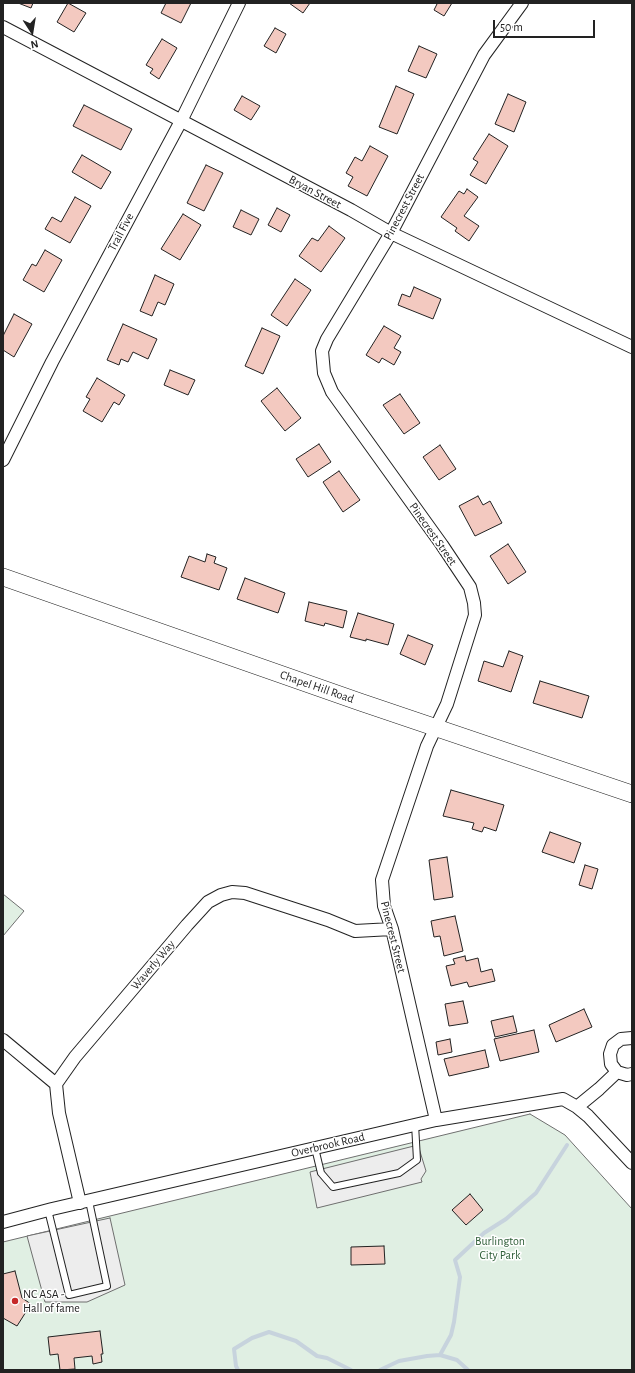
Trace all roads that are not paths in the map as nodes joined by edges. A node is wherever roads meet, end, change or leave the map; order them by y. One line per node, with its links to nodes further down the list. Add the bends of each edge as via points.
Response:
1 (239, 3): 4 (street, Trail Five)
2 (522, 3): 5 (street, Pinecrest Street, via 484,55)
3 (3, 27): 4 (street, Bryan Street)
4 (180, 122): 5 (street, Bryan Street); 7 (street, Trail Five, via 52,362)
5 (391, 233): 6 (street, Bryan Street); 9 (street, Pinecrest Street, via 327,339 322,351 322,363 332,392 470,587 475,615 447,704)
6 (632, 347)
7 (3, 460)
8 (3, 576): 9 (main road, Chapel Hill Road)
9 (436, 727): 10 (main road, Chapel Hill Road); 11 (street, Pinecrest Street, via 427,746 382,880 384,906)
10 (632, 794)
11 (392, 929): 16 (street, Waverly Way, via 355,931 245,893 232,892 221,895 208,902 187,925 75,1057); 18 (street, Pinecrest Street)
12 (632, 1038): 14 (street, via 621,1039 613,1045 610,1054 611,1064)
13 (3, 1040): 16 (street)
14 (617, 1072): 15 (street); 17 (street)
15 (632, 1074)
16 (56, 1084): 22 (street, via 59,1113)
17 (577, 1107): 18 (street, Overbrook Road, via 563,1099); 21 (street, Overbrook Road)
18 (436, 1120): 19 (street, Overbrook Road)
19 (415, 1124): 20 (street, Overbrook Road); 20 (lane, via 417,1160 399,1173 333,1187 321,1173)
20 (315, 1148): 22 (street, Overbrook Road)
21 (632, 1163)
22 (84, 1202): 23 (street, Overbrook Road); 23 (lane, via 107,1286 69,1296)
23 (48, 1210): 24 (street, Overbrook Road)
24 (3, 1222)

